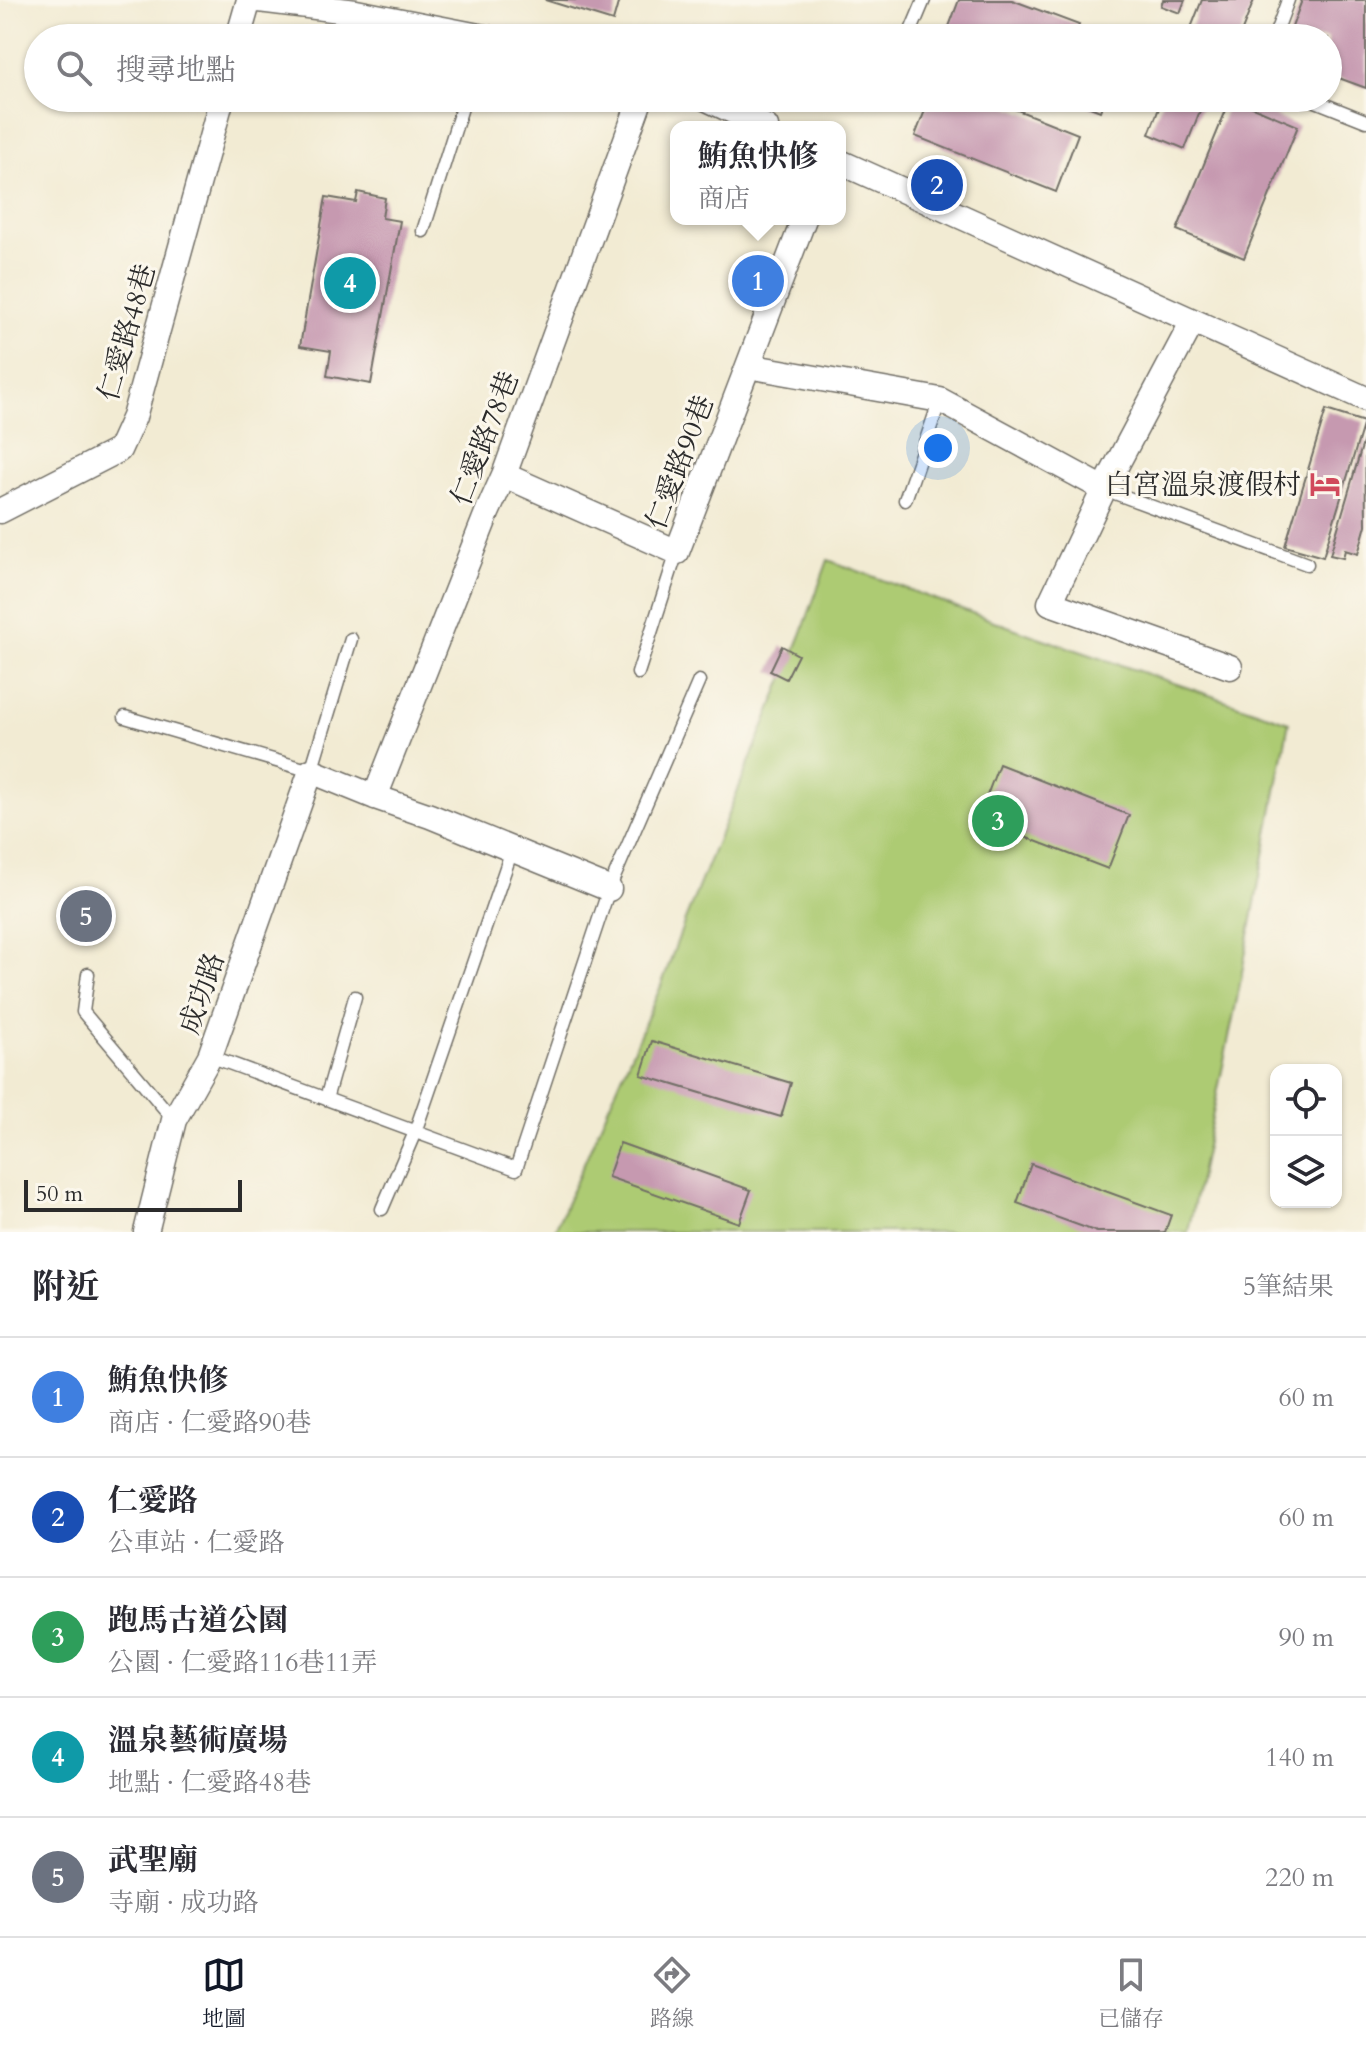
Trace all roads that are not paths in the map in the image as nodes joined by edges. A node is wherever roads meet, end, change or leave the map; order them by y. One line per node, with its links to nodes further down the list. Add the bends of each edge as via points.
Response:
1 (249, 0): 6 (street)
2 (259, 0): 5 (street)
3 (924, 0): 8 (lane)
4 (1288, 0): 9 (lane)
5 (359, 6): 7 (street)
6 (242, 24)
7 (430, 24)
8 (914, 24)
9 (1279, 24)
10 (1342, 111): 16 (lane)
11 (218, 112): 27 (street, 仁愛路48巷, via 134,417 119,450)
12 (461, 112): 19 (lane)
13 (636, 112): 24 (street, 仁愛路78巷)
14 (734, 112): 15 (street)
15 (753, 121)
16 (1366, 121)
17 (846, 165): 20 (street)
18 (802, 225): 21 (street, 仁愛路90巷)
19 (423, 231)
20 (1193, 321): 22 (street); 25 (street)
21 (748, 366): 23 (street); 28 (street, 仁愛路90巷)
22 (1366, 399)
23 (940, 400): 25 (street); 26 (lane)
24 (504, 475): 28 (street, 仁愛路90巷); 36 (street, 仁愛路78巷)
25 (1104, 489): 29 (lane); 31 (street, via 1050,603)
26 (905, 500)
27 (0, 511)
28 (677, 552): 32 (lane)
29 (1307, 564)
30 (351, 639): 35 (lane)
31 (1230, 667)
32 (638, 673)
33 (699, 681): 38 (lane)
34 (125, 717): 35 (lane)
35 (311, 771): 36 (street); 41 (street, 成功路)
36 (375, 797): 37 (street)
37 (512, 850): 38 (street); 44 (lane)
38 (609, 889): 44 (lane, via 516,1169)
39 (88, 974): 43 (lane, via 83,1012)
40 (355, 997): 42 (lane)
41 (210, 1056): 42 (lane); 43 (street, 成功路)
42 (326, 1099): 44 (lane)
43 (174, 1120): 46 (street, 成功路)
44 (415, 1132): 45 (lane)
45 (382, 1209)
46 (146, 1232)

